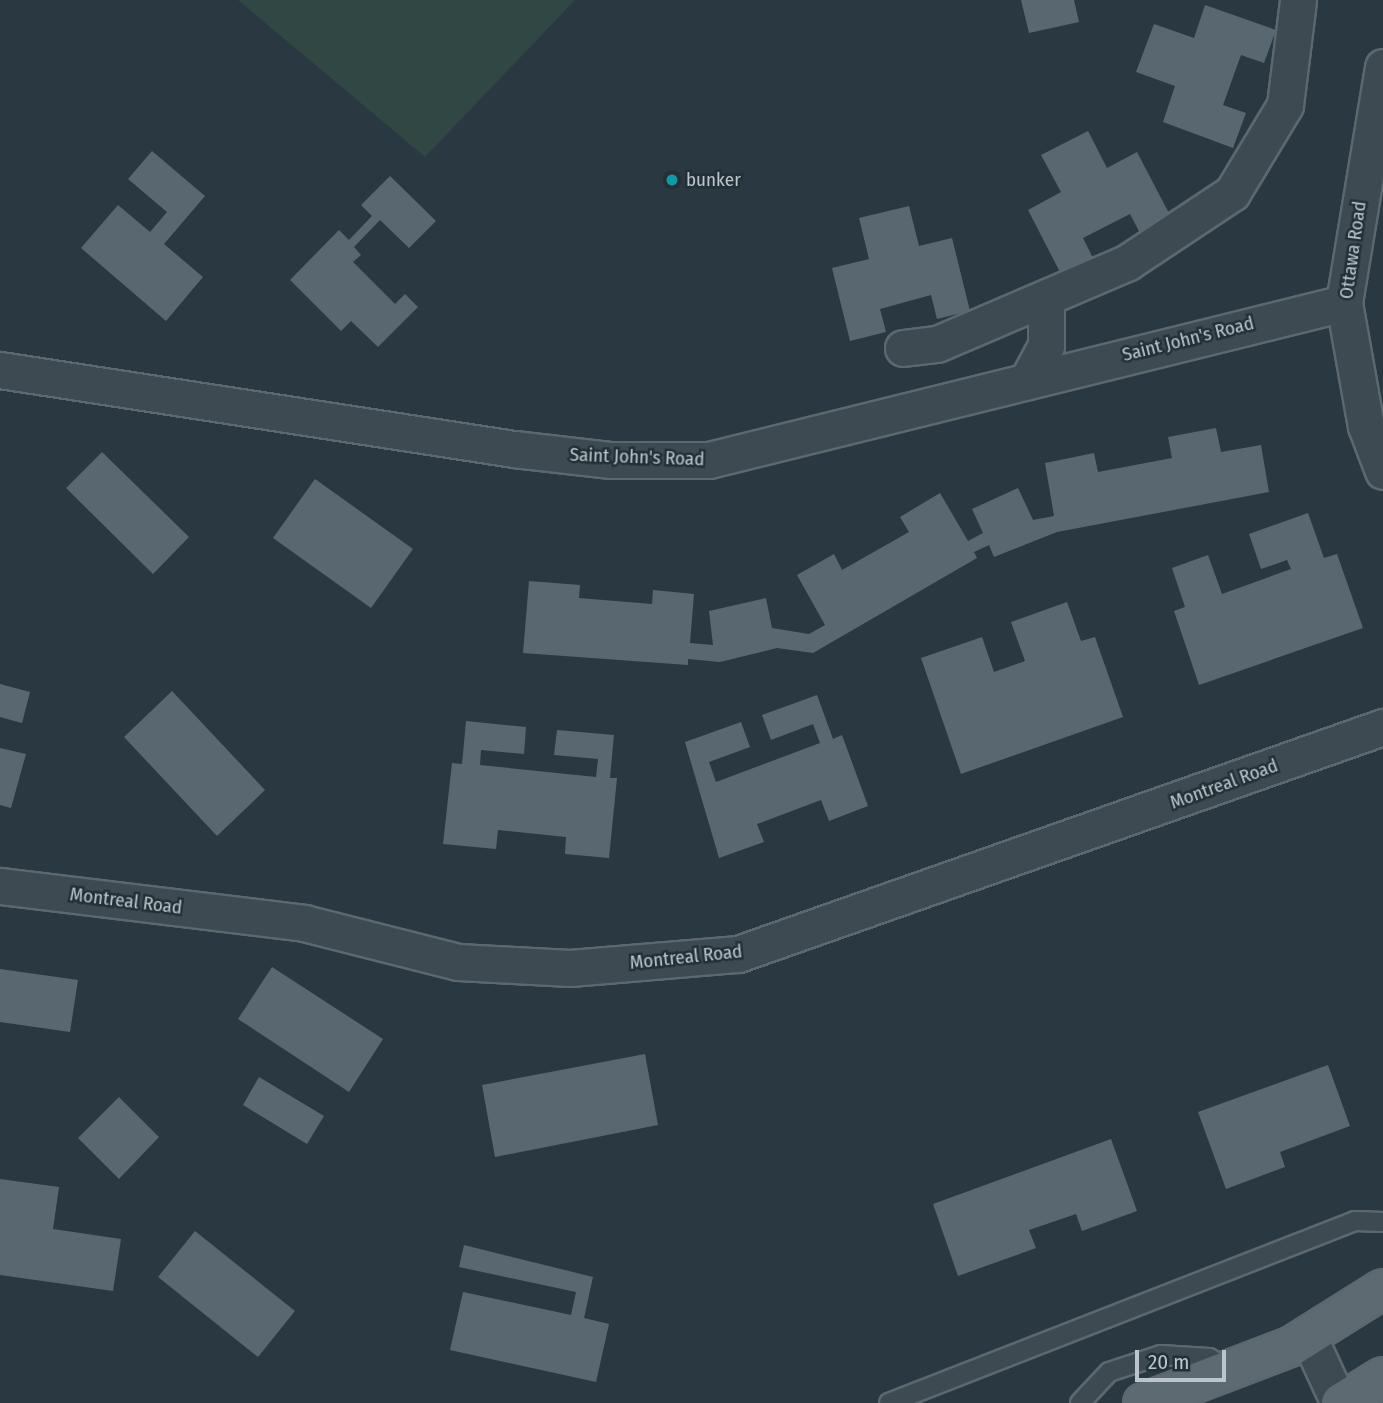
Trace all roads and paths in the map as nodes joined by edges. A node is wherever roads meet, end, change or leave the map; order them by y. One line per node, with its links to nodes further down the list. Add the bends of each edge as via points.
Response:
1 (1298, 0): 4 (street, via 1285,105 1232,193 1128,262)
2 (1383, 67): 3 (street, Ottawa Road)
3 (1378, 122): 5 (street, Ottawa Road)
4 (1046, 301): 6 (street, via 937,344); 8 (street, via 1046,346)
5 (1344, 303): 8 (street, Saint John's Road); 9 (street, Ottawa Road, via 1366,426)
6 (903, 348)
7 (0, 370): 8 (street, Saint John's Road, via 513,449 623,460 709,460)
8 (1027, 381)
9 (1383, 471)
10 (1383, 727): 11 (street, Montreal Road, via 738,954 570,968 458,962 304,923)
11 (0, 886)
12 (1383, 1222): 17 (lane, via 1355,1221)
13 (1383, 1289): 14 (main road)
14 (1308, 1336): 15 (main road); 20 (street)
15 (1234, 1371): 18 (lane, via 1209,1359 1161,1355 1109,1372); 19 (main road)
16 (1383, 1377): 20 (main road)
17 (889, 1403)
18 (1080, 1403)
19 (1143, 1403)
20 (1340, 1403)

